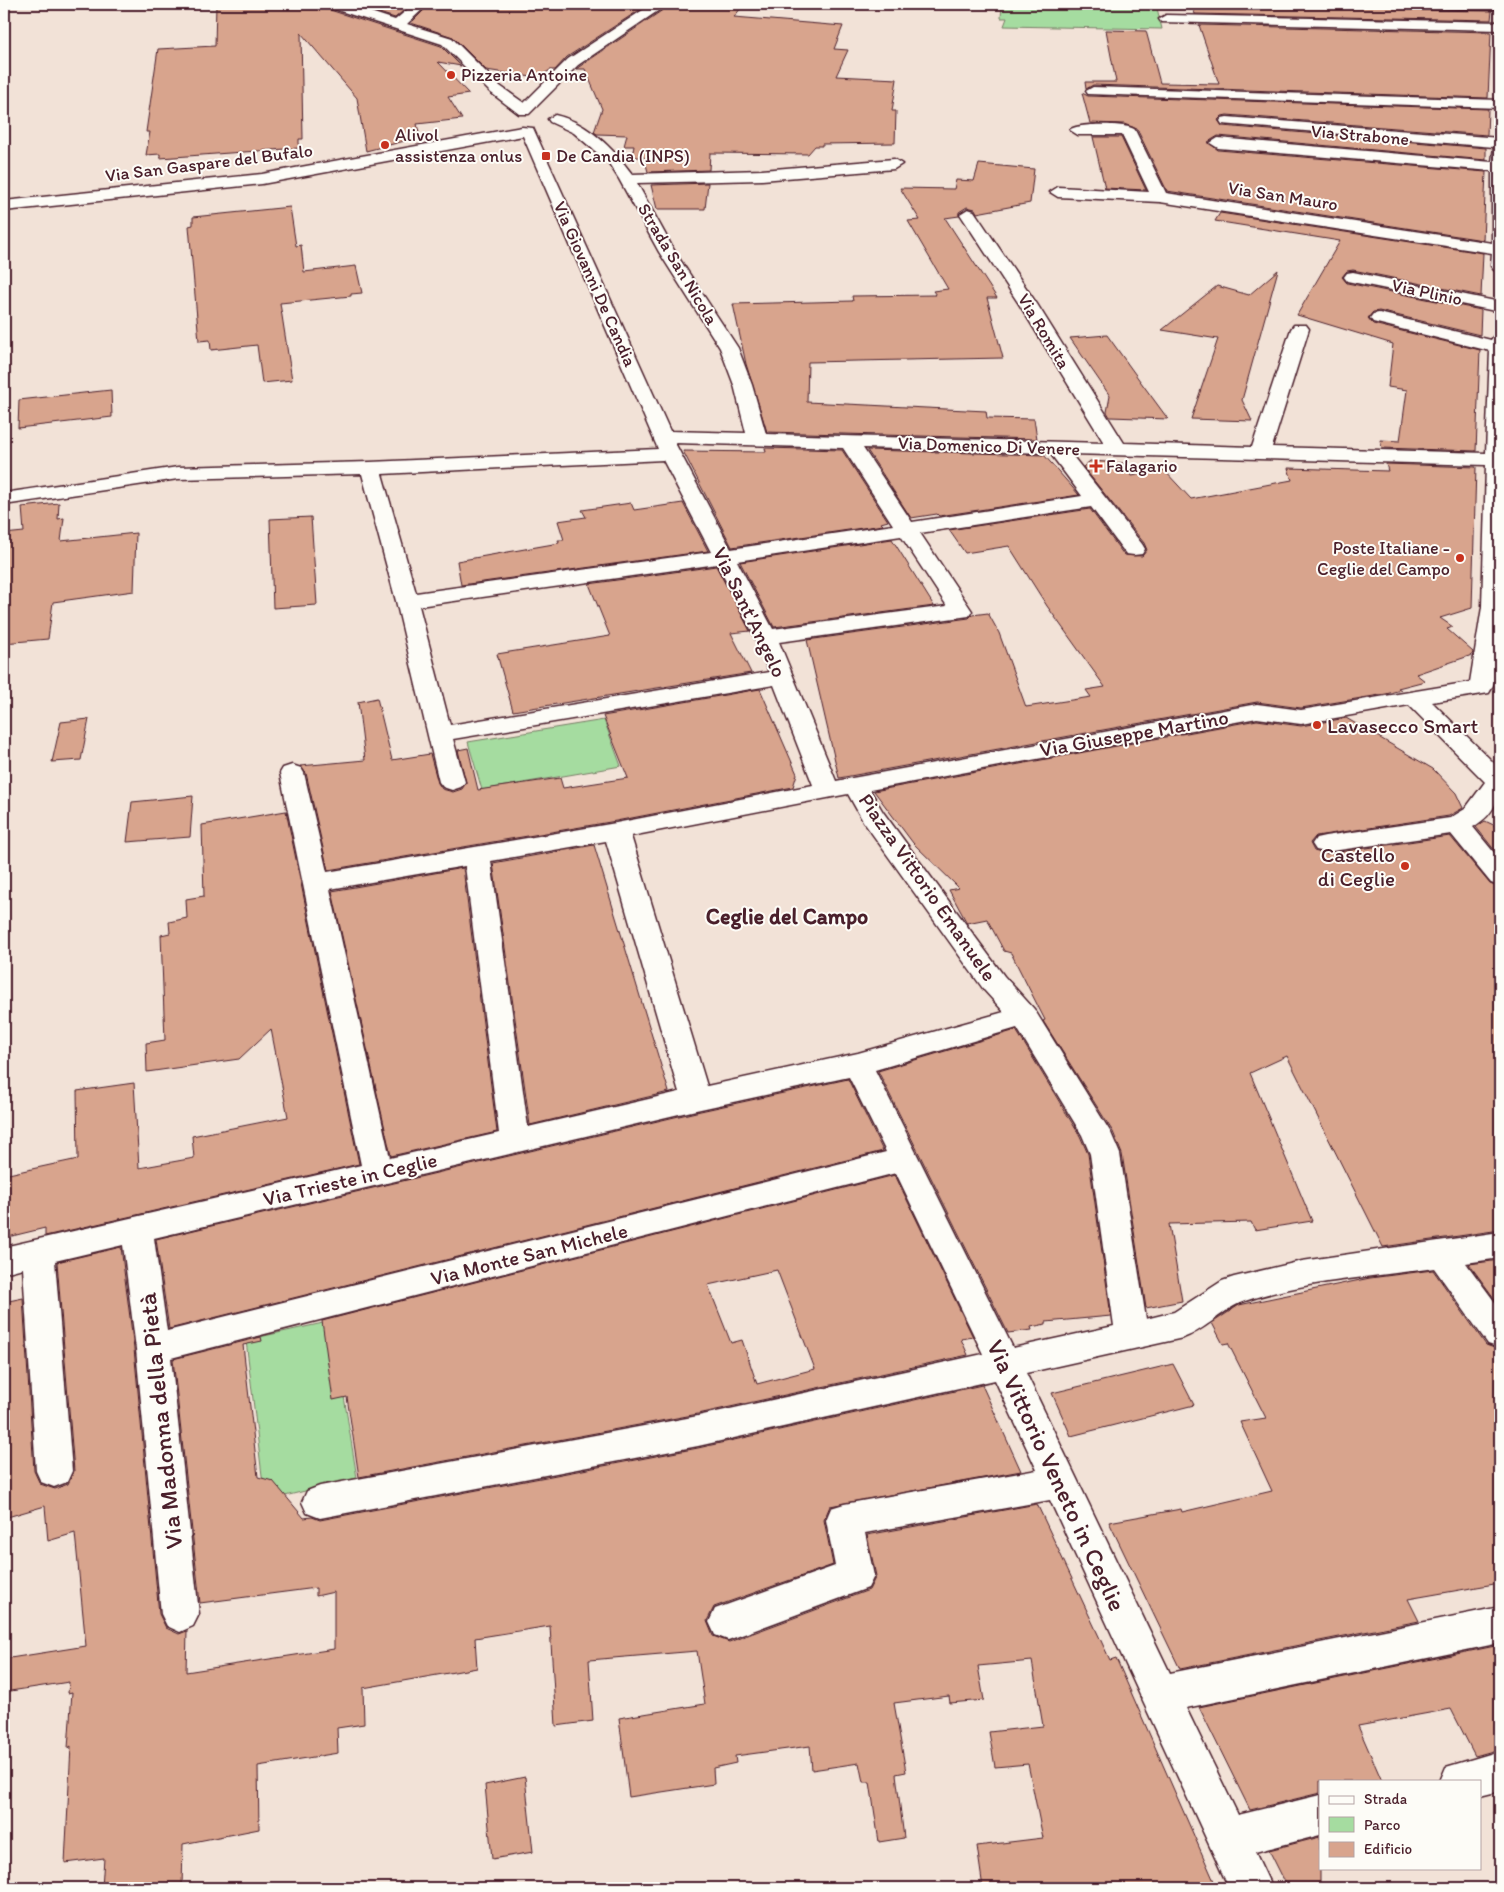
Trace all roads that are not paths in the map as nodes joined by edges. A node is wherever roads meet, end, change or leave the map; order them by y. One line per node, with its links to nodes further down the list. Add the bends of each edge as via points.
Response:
1 (333, 4): 7 (street)
2 (422, 4): 7 (street)
3 (661, 4): 11 (street, via 573,62)
4 (1421, 4): 5 (street)
5 (1500, 5)
6 (1166, 20): 8 (street)
7 (398, 24): 9 (street, via 447,41)
8 (1500, 26)
9 (495, 90): 11 (street); 13 (street); 14 (street)
10 (1093, 91): 12 (street)
11 (538, 96): 13 (street)
12 (1500, 104)
13 (524, 110): 14 (street); 15 (street, Strada San Nicola, via 545,112)
14 (499, 115): 19 (street, via 503,128)
15 (555, 118): 19 (street, Via San Gaspare del Bufalo, via 549,127); 27 (street, Strada San Nicola, via 579,130 613,159)
16 (1227, 121): 22 (street)
17 (477, 125): 23 (street, Via San Gaspare del Bufalo, via 432,140)
18 (1078, 130): 29 (street, via 1127,130)
19 (525, 132): 23 (street, Via San Gaspare del Bufalo); 43 (street, Via Giovanni De Candia)
20 (1500, 138): 22 (street)
21 (1218, 143): 26 (street, Via Strabone)
22 (1500, 143): 24 (street)
23 (417, 149): 30 (street, Via San Gaspare del Bufalo, via 339,167 262,179)
24 (1500, 153): 26 (street)
25 (894, 164): 27 (street, via 762,175)
26 (1500, 167): 32 (street)
27 (627, 179): 41 (street, Strada San Nicola, via 667,252 729,348 743,385)
28 (1058, 192): 29 (street, Via San Mauro)
29 (1160, 198): 32 (street, Via San Mauro)
30 (4, 206)
31 (968, 214): 45 (street, Via Romita)
32 (1500, 249): 33 (street)
33 (1500, 266)
34 (1353, 276): 35 (street, Via Plinio)
35 (1500, 307)
36 (1380, 318): 39 (street)
37 (1300, 329): 46 (street)
38 (1500, 340): 39 (street)
39 (1500, 348): 40 (street)
40 (1499, 424): 47 (street)
41 (757, 440): 42 (street, Via Domenico Di Venere); 43 (street, Via Domenico Di Venere)
42 (849, 442): 44 (street, Via Domenico Di Venere); 51 (street)
43 (666, 445): 48 (street, Via Domenico Di Venere); 53 (street, Via Sant'Angelo)
44 (1056, 448): 45 (street, Via Domenico Di Venere); 50 (street)
45 (1118, 449): 46 (street, Via Domenico Di Venere)
46 (1260, 453): 47 (street, Via Domenico Di Venere)
47 (1496, 460): 56 (street)
48 (370, 468): 49 (street, Via Domenico Di Venere, via 178,473); 54 (street)
49 (4, 499)
50 (1096, 500): 51 (street); 52 (street)
51 (906, 529): 53 (street); 55 (street, via 961,611)
52 (1134, 549)
53 (724, 557): 54 (street); 55 (street, Via Sant'Angelo)
54 (407, 601): 59 (street)
55 (766, 637): 57 (street, Via Sant'Angelo)
56 (1497, 662): 58 (street, Via Giuseppe Martino, via 1481,688); 61 (street, via 1494,692 1442,713)
57 (782, 677): 59 (street); 64 (street, Via Sant'Angelo)
58 (1414, 698): 61 (street); 63 (street, Via Giuseppe Martino, via 1301,717 1257,711)
59 (440, 734): 62 (street)
60 (292, 773): 70 (street)
61 (1500, 777): 65 (street, via 1474,815)
62 (452, 782)
63 (855, 785): 64 (street, Piazza Vittorio Emanuele); 71 (street, Piazza Vittorio Emanuele, via 872,815 994,983)
64 (828, 791): 66 (street, Piazza Vittorio Emanuele)
65 (1456, 825): 67 (street); 69 (street)
66 (621, 832): 66 (street, via 839,796 982,987 996,1015 885,1045 706,1082); 68 (street); 73 (street)
67 (1325, 844)
68 (477, 855): 70 (street); 74 (street)
69 (1500, 877)
70 (315, 883): 76 (street)
71 (1024, 1016): 72 (street); 83 (street, Piazza Vittorio Emanuele, via 1096,1133 1105,1154)
72 (858, 1064): 73 (street); 75 (street, Via Vittorio Veneto in Ceglie)
73 (696, 1099): 74 (street, Via Trieste in Ceglie)
74 (515, 1141): 76 (street, Via Trieste in Ceglie)
75 (905, 1158): 84 (street, Via Monte San Michele); 85 (street, Via Vittorio Veneto in Ceglie)
76 (378, 1173): 77 (street, Via Trieste in Ceglie)
77 (137, 1229): 79 (street, Via Trieste in Ceglie); 84 (street, Via Madonna della Pietà)
78 (1500, 1245): 80 (street)
79 (38, 1252): 81 (street, Via Trieste in Ceglie); 86 (street)
80 (1441, 1254): 82 (street); 83 (street, via 1302,1274 1234,1290 1183,1324)
81 (4, 1260)
82 (1500, 1334)
83 (1132, 1336): 85 (street)
84 (153, 1349): 89 (street, Via Madonna della Pietà)
85 (1005, 1365): 87 (street, Via Vittorio Veneto in Ceglie); 88 (street, via 698,1431)
86 (54, 1471)
87 (1060, 1482): 90 (street, via 844,1520 855,1576); 92 (street, Via Vittorio Veneto in Ceglie)
88 (320, 1502)
89 (180, 1614)
90 (728, 1622)
91 (1500, 1625): 92 (street)
92 (1161, 1694): 96 (street, Via Vittorio Veneto in Ceglie)
93 (1500, 1771): 94 (street)
94 (1464, 1780)
95 (1319, 1815): 96 (street)
96 (1228, 1838): 97 (street, Via Vittorio Veneto in Ceglie)
97 (1252, 1888)

